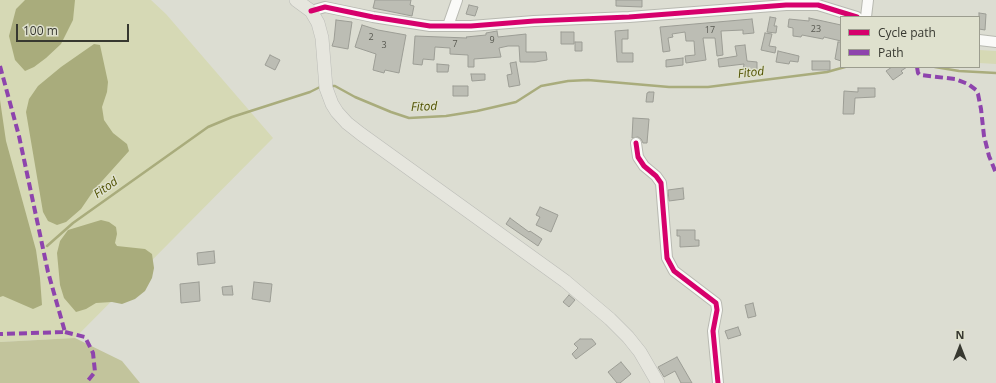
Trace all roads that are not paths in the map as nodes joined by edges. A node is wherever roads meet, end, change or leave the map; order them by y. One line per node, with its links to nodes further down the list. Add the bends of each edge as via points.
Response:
1 (296, 0): 5 (main road)
2 (457, 0): 8 (street)
3 (868, 0): 7 (street)
4 (818, 2): 6 (street); 8 (street, via 629,17)
5 (310, 10): 8 (street, via 325,8 412,24); 12 (main road, via 316,17 322,38 326,86 337,112 356,130 565,281 610,319 640,352)
6 (855, 16)
7 (866, 16)
8 (448, 26)
9 (980, 40): 10 (street)
10 (996, 42)
11 (636, 143): 13 (street, via 638,157 661,183 667,258 674,271 716,303 713,331)
12 (658, 383)
13 (718, 383)

